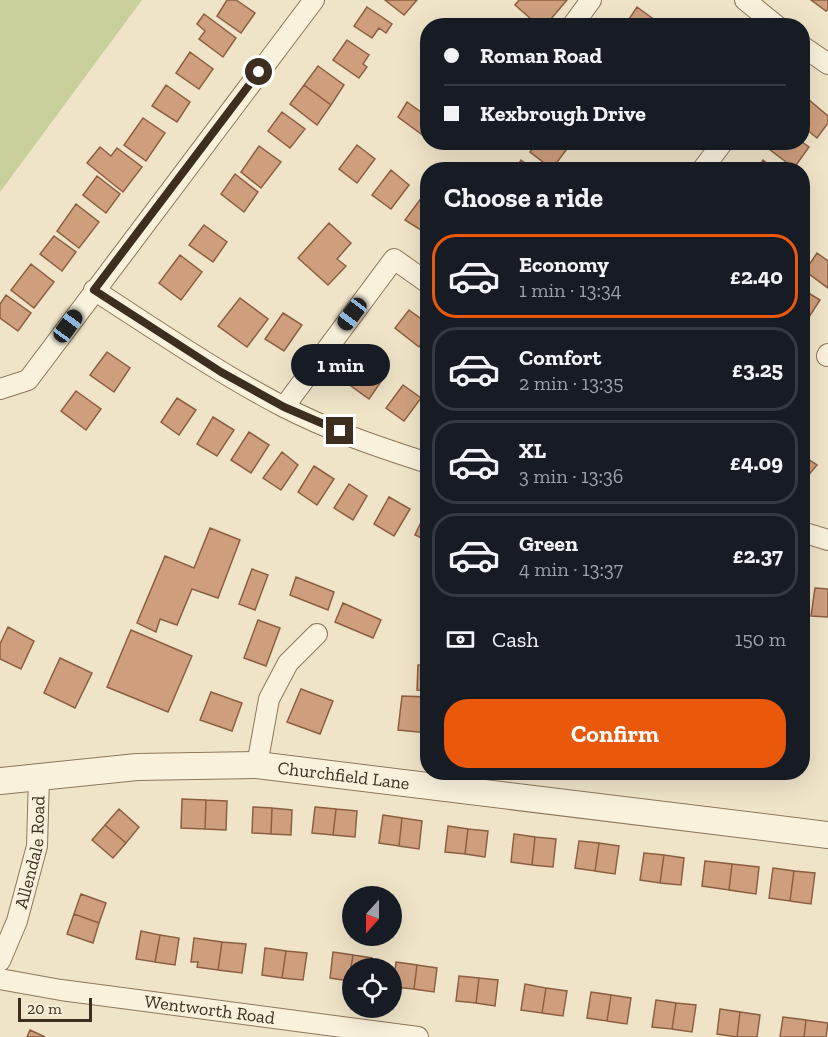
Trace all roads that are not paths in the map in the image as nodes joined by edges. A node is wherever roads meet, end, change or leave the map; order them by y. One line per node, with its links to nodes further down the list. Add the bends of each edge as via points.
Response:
1 (314, 0): 9 (street)
2 (591, 0): 4 (street)
3 (745, 0): 5 (street)
4 (578, 18)
5 (767, 18)
6 (810, 52): 7 (street)
7 (828, 64)
8 (420, 277): 11 (street, via 394,259)
9 (94, 290): 10 (street, via 28,380); 11 (street, via 221,372)
10 (0, 389)
11 (284, 407): 12 (street)
12 (420, 461)
13 (810, 534): 14 (street)
14 (828, 540)
15 (317, 634): 16 (street, via 288,663 269,699)
16 (257, 765): 17 (street, Churchfield Lane, via 137,767); 19 (street, Churchfield Lane)
17 (39, 777): 18 (street, Churchfield Lane); 20 (street, Allendale Road, via 37,846 17,921)
18 (0, 782)
19 (828, 835)
20 (0, 961)
21 (0, 979): 22 (street, Wentworth Road)
22 (418, 1037)

